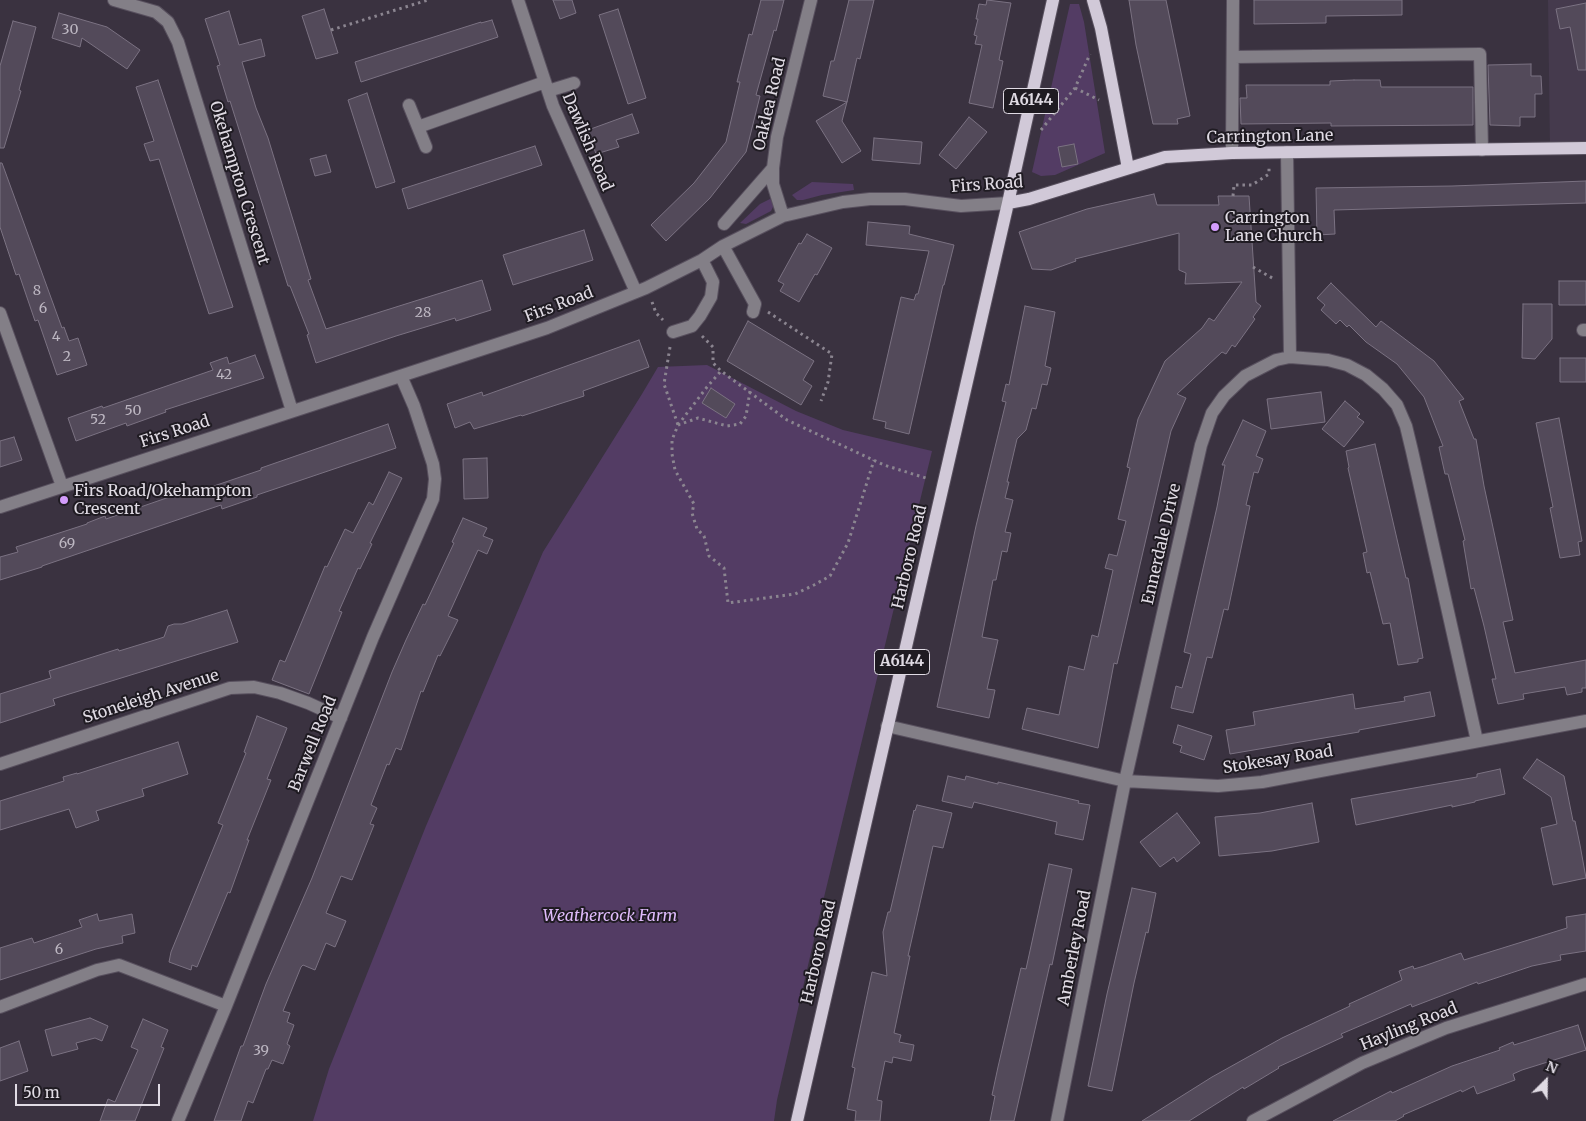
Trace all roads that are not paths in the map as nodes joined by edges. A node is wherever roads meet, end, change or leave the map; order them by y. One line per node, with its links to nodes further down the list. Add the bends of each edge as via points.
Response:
1 (114, 0): 30 (street, Okehampton Crescent, via 156,12 168,22 178,42)
2 (518, 0): 9 (street, Dawlish Road)
3 (811, 0): 17 (street, Oaklea Road, via 777,137)
4 (1053, 0): 19 (main road, Harboro Road / A6144)
5 (1093, 0): 18 (main road)
6 (1233, 0): 7 (street)
7 (1233, 57): 14 (street, via 1480,54); 16 (street)
8 (574, 83): 9 (street)
9 (546, 86): 11 (street); 24 (street, Dawlish Road)
10 (409, 105): 11 (street)
11 (418, 127): 12 (street)
12 (426, 148)
13 (1586, 148): 14 (main road, Carrington Lane)
14 (1482, 150): 15 (main road, Carrington Lane)
15 (1287, 152): 16 (main road, Carrington Lane); 28 (street)
16 (1232, 153): 18 (main road, Carrington Lane, via 1165,157)
17 (773, 168): 20 (street, Oaklea Road, via 773,184); 21 (street)
18 (1128, 168): 19 (main road, Firs Road)
19 (1008, 203): 20 (street, Firs Road, via 961,206 904,199 870,199); 35 (main road, Harboro Road / A6144)
20 (783, 216): 22 (street, Firs Road)
21 (724, 224)
22 (723, 246): 23 (street, Firs Road); 25 (street)
23 (702, 260): 24 (street, Firs Road); 27 (street, via 713,282 711,297 692,326)
24 (641, 290): 29 (street, Firs Road, via 547,328)
25 (754, 308)
26 (0, 313): 31 (street)
27 (673, 332)
28 (1290, 357): 36 (street, Ennerdale Drive, via 1347,365 1366,375 1397,406 1412,451); 38 (street, Ennerdale Drive, via 1259,368 1234,384 1206,428)
29 (401, 376): 30 (street, Firs Road); 33 (street, Barwell Road, via 433,464 435,489)
30 (292, 411): 31 (street, Firs Road)
31 (62, 486): 32 (street, Firs Road)
32 (0, 507)
33 (341, 718): 37 (street, Stoneleigh Avenue, via 280,692 254,687 230,688); 40 (street, Barwell Road)
34 (1586, 721): 36 (street, Stokesay Road)
35 (887, 726): 38 (street, Stokesay Road); 43 (main road, Harboro Road / A6144)
36 (1477, 741): 38 (street, Stokesay Road, via 1238,785 1198,786)
37 (0, 764)
38 (1125, 780): 44 (street, Amberley Road)
39 (1586, 984): 45 (street, Hayling Road, via 1438,1032 1362,1063)
40 (226, 1006): 41 (street, via 119,965 97,970); 42 (street, Barwell Road)
41 (0, 1007)
42 (178, 1121)
43 (797, 1121)
44 (1057, 1121)
45 (1253, 1121)

